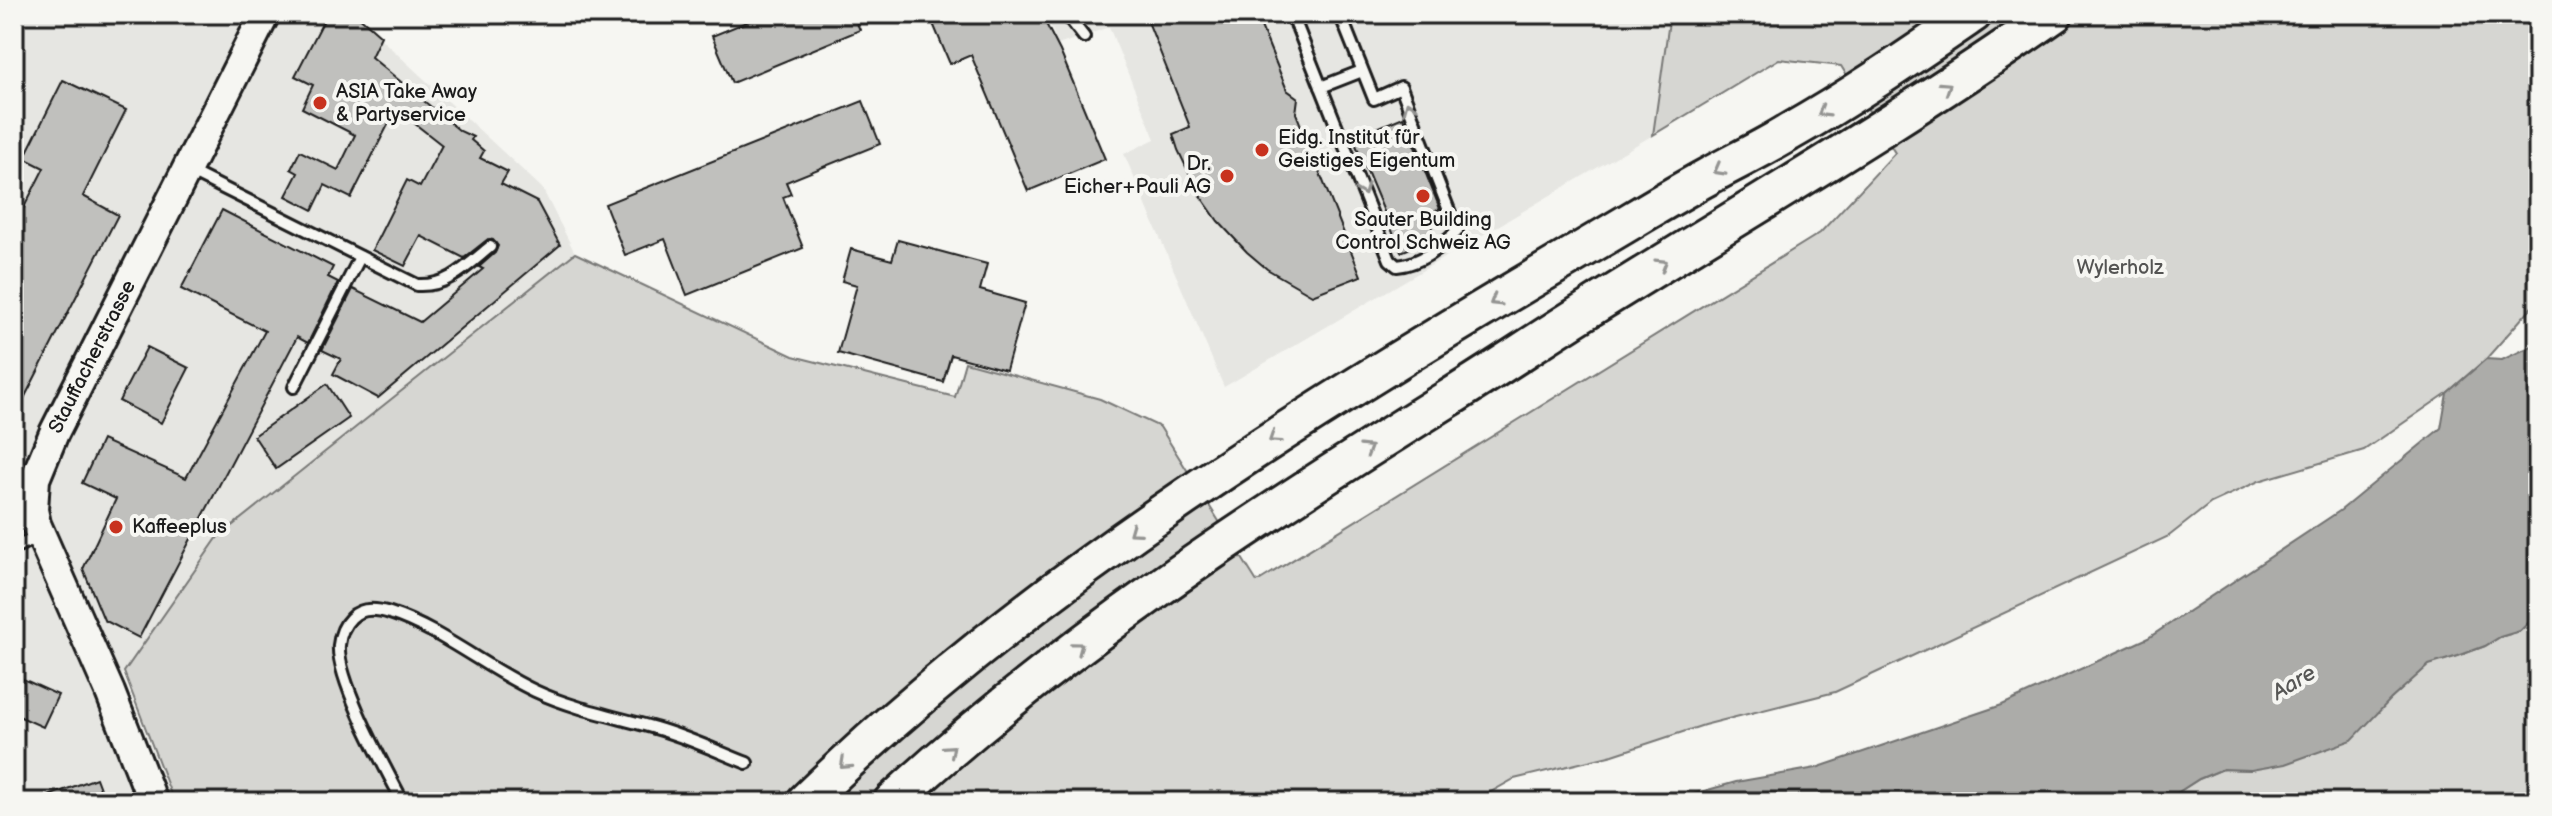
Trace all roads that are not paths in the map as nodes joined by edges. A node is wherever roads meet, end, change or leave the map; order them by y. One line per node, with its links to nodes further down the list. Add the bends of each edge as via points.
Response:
1 (265, 14): 10 (street, Stauffacherstrasse)
2 (1066, 14): 7 (lane)
3 (1292, 14): 9 (lane)
4 (1340, 14): 8 (lane)
5 (1973, 14): 19 (highway, one-way to 19, via 1857,91 1422,345 1198,487 1027,610 924,693)
6 (2054, 14): 20 (highway, one-way to 6, via 1064,657 1230,537 1881,129)
7 (1084, 37)
8 (1362, 71): 9 (lane); 9 (lane, one-way to 8, via 1390,260 1406,265 1443,246 1457,231 1401,87 1374,99)
9 (1321, 87)
10 (186, 169): 12 (lane); 14 (street, Stauffacherstrasse, via 44,453)
11 (490, 247): 12 (lane, via 452,277 425,286)
12 (360, 257): 13 (lane)
13 (294, 387)
14 (29, 521): 15 (lane); 17 (street, via 110,692)
15 (14, 548)
16 (747, 763): 18 (lane, via 665,731 568,706 392,613 370,608 353,615 339,648 366,728)
17 (153, 802)
18 (403, 802)
19 (805, 802)
20 (892, 802)

